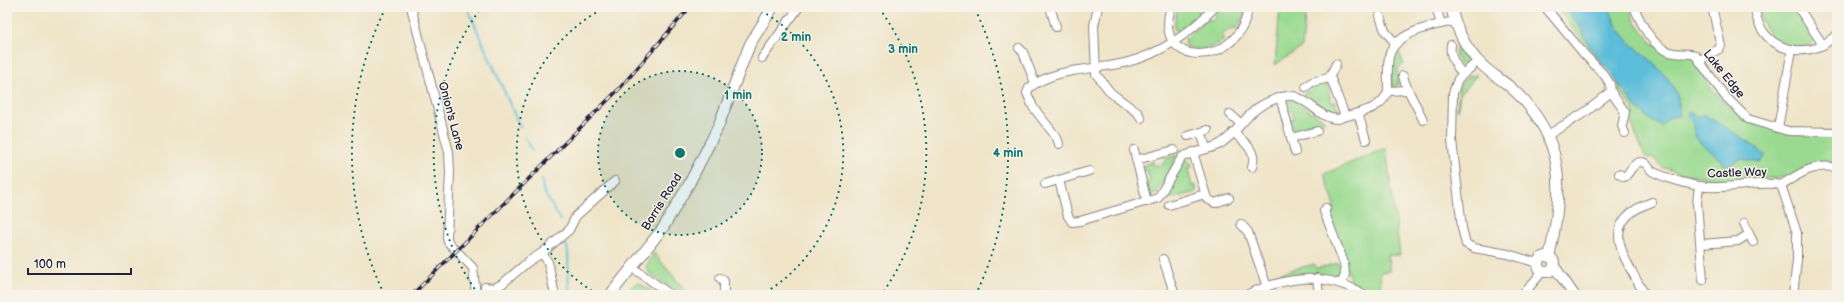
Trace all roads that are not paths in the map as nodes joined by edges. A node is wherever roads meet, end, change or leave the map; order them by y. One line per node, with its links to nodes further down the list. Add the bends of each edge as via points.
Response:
1 (411, 7): 94 (street, Onion's Lane, via 449,152 448,242 473,268)
2 (773, 7): 86 (street, Borris Road, via 750,44 720,123 702,160 663,228)
3 (799, 7): 27 (street)
4 (1050, 7): 19 (street)
5 (1098, 7): 31 (street, via 1094,26)
6 (1171, 7): 21 (street, via 1168,27)
7 (1215, 7): 21 (street, via 1194,28)
8 (1248, 7): 21 (street, via 1245,23 1238,34 1213,53 1193,54 1180,49)
9 (1436, 7): 18 (street)
10 (1451, 7): 17 (street)
11 (1545, 7): 39 (street, via 1605,76)
12 (1634, 7): 28 (street, Lake Edge, via 1644,27 1660,47 1672,53 1690,53)
13 (1712, 7): 28 (street, via 1721,46)
14 (1755, 7): 26 (street, via 1760,28 1768,38)
15 (1798, 7): 24 (street)
16 (1380, 16): 22 (street, via 1385,31)
17 (1455, 21): 18 (street); 29 (street, via 1463,40)
18 (1441, 24): 22 (street, via 1416,31)
19 (1056, 27)
20 (1837, 35): 24 (street)
21 (1174, 42): 31 (street, via 1128,62)
22 (1396, 44): 38 (street, via 1389,57)
23 (1452, 45): 32 (street, via 1452,58)
24 (1823, 45): 26 (street)
25 (1019, 48): 35 (street)
26 (1792, 50): 47 (street)
27 (762, 58)
28 (1700, 60): 47 (street, Lake Edge, via 1724,95 1748,119)
29 (1478, 61): 32 (street); 52 (street, via 1521,97)
30 (1336, 64): 34 (street)
31 (1095, 68): 35 (street, via 1069,71); 44 (street, via 1100,81 1111,93)
32 (1463, 74): 85 (street, via 1458,79 1453,93 1452,140 1466,244)
33 (1403, 76): 37 (street)
34 (1329, 78): 36 (street, via 1312,82); 43 (street)
35 (1035, 83): 56 (street, via 1027,93 1033,107)
36 (1306, 87)
37 (1407, 90): 38 (street); 45 (street)
38 (1388, 91): 41 (street, via 1376,106)
39 (1611, 92): 51 (street, via 1625,112 1622,126); 52 (street, via 1587,111)
40 (1280, 97): 43 (street, via 1299,98 1329,118 1338,119); 46 (street, via 1261,104); 54 (street)
41 (1358, 113): 43 (street); 55 (street)
42 (1230, 114): 46 (street)
43 (1345, 116)
44 (1141, 118)
45 (1423, 120)
46 (1240, 123): 49 (street)
47 (1778, 128): 50 (street, Lake Edge, via 1788,131)
48 (1317, 131): 54 (street)
49 (1233, 132): 57 (street, via 1218,145); 63 (street, via 1252,151)
50 (1837, 132)
51 (1625, 133)
52 (1548, 135): 85 (street, via 1557,164 1558,187 1557,220)
53 (1188, 136): 57 (street, via 1204,131)
54 (1291, 138): 61 (street)
55 (1366, 140)
56 (1059, 144)
57 (1206, 148): 60 (street)
58 (1134, 150): 62 (street)
59 (1174, 150): 62 (street)
60 (1193, 152): 72 (street); 74 (street, via 1182,157 1158,198)
61 (1295, 152)
62 (1136, 160): 74 (street)
63 (1252, 167)
64 (1837, 168): 70 (street, via 1820,166 1809,169)
65 (1089, 171): 67 (street)
66 (1619, 174): 71 (street, Castle Way, via 1626,176 1635,164 1642,162 1647,163 1652,170)
67 (1059, 180): 69 (street); 74 (street, via 1068,216 1072,222)
68 (615, 181): 83 (street, via 576,216 569,230)
69 (1045, 184)
70 (1781, 185): 71 (street, Castle Way); 105 (street, Castle Way, via 1797,233)
71 (1699, 186): 82 (street, via 1697,203)
72 (1205, 194): 73 (street, via 1212,202); 76 (street)
73 (1229, 198)
74 (1147, 202)
75 (1652, 202): 104 (street, via 1629,214 1621,224 1618,236 1620,246)
76 (1169, 205)
77 (1326, 208): 90 (street, via 1324,211 1344,263 1345,275)
78 (1744, 223): 80 (street)
79 (1241, 224): 91 (street, via 1248,232)
80 (1749, 234): 81 (street); 82 (street, via 1738,241)
81 (1753, 242)
82 (1702, 244): 89 (street)
83 (542, 253): 92 (street, via 502,284 494,288); 95 (street, via 548,262)
84 (1163, 259): 99 (street)
85 (1546, 266): 93 (street); 103 (street, via 1532,285)
86 (633, 268): 96 (street, Borris Road); 97 (street)
87 (720, 278): 98 (street, via 724,281)
88 (1317, 278): 90 (street); 91 (street, via 1297,279); 101 (street)
89 (1703, 280)
90 (1341, 284): 102 (street)
91 (1267, 287): 100 (street)
92 (485, 288)
93 (1571, 291)
94 (476, 295)
95 (555, 295)
96 (610, 295)
97 (670, 295)
98 (724, 295)
99 (1175, 295)
100 (1246, 295)
101 (1319, 295)
102 (1365, 295)
103 (1520, 295)
104 (1645, 295)
105 (1793, 295)

